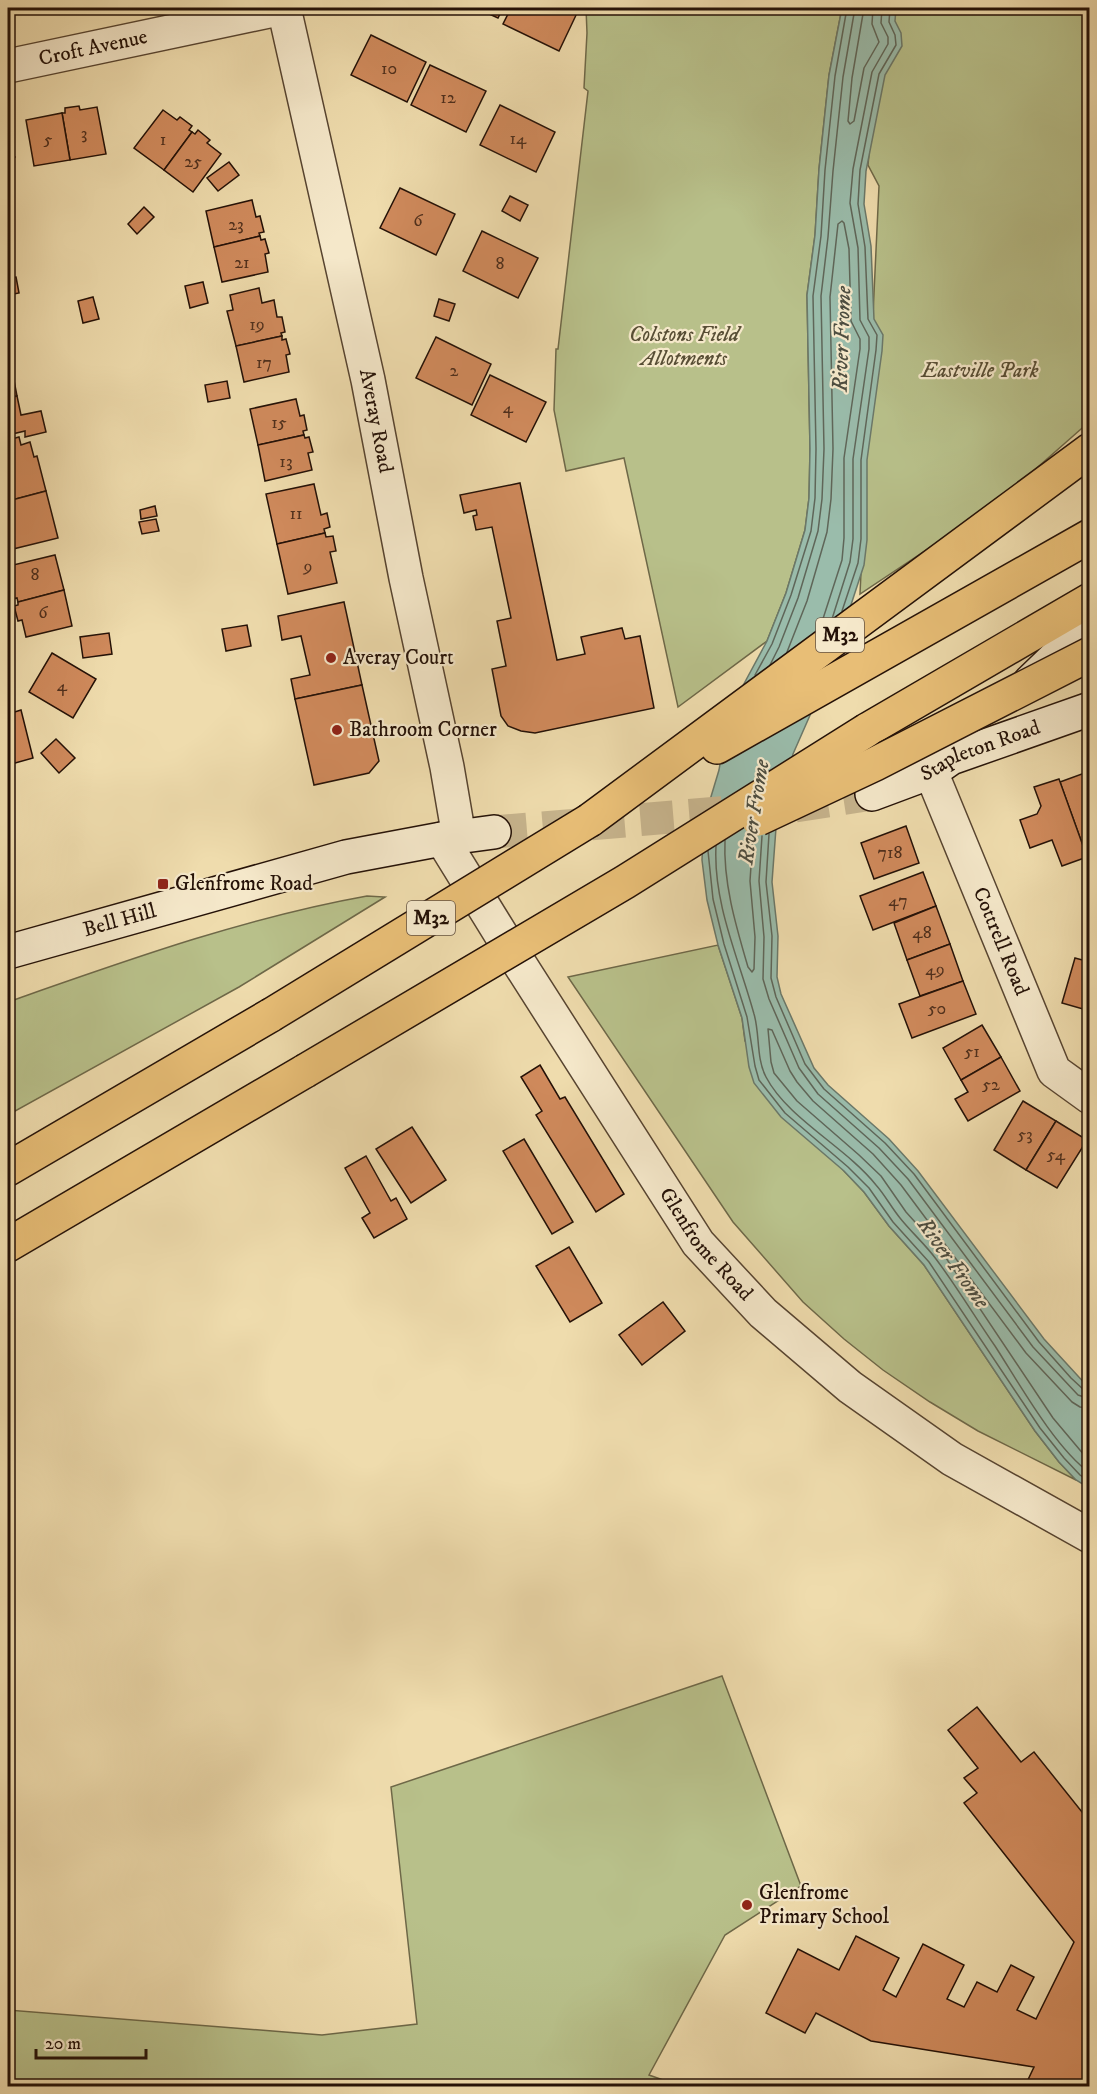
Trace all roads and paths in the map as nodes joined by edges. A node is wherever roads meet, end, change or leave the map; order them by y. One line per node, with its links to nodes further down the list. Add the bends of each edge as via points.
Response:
1 (284, 8): 2 (street, Croft Avenue); 13 (street, Averay Road, via 368,381 447,767)
2 (8, 66)
3 (1089, 450): 11 (highway, M32)
4 (1089, 536): 11 (highway, M32)
5 (1089, 600): 14 (highway, bridge, via 867,730)
6 (1089, 616): 9 (street, via 1058,655)
7 (1089, 654): 14 (highway, bridge, via 875,764)
8 (1089, 709): 9 (street, Stapleton Road)
9 (941, 765): 10 (street, Stapleton Road); 16 (street, Cottrell Road, via 1054,1071)
10 (872, 794)
11 (590, 820): 17 (highway, M32, bridge, via 271,1016)
12 (494, 832): 13 (street)
13 (450, 838): 15 (street, Bell Hill, via 346,857); 19 (street, Glenfrome Road, via 505,941 698,1244 763,1313 850,1387 952,1459)
14 (626, 882): 18 (highway, bridge)
15 (8, 952)
16 (1089, 1097)
17 (8, 1169)
18 (8, 1245)
19 (1089, 1536)

